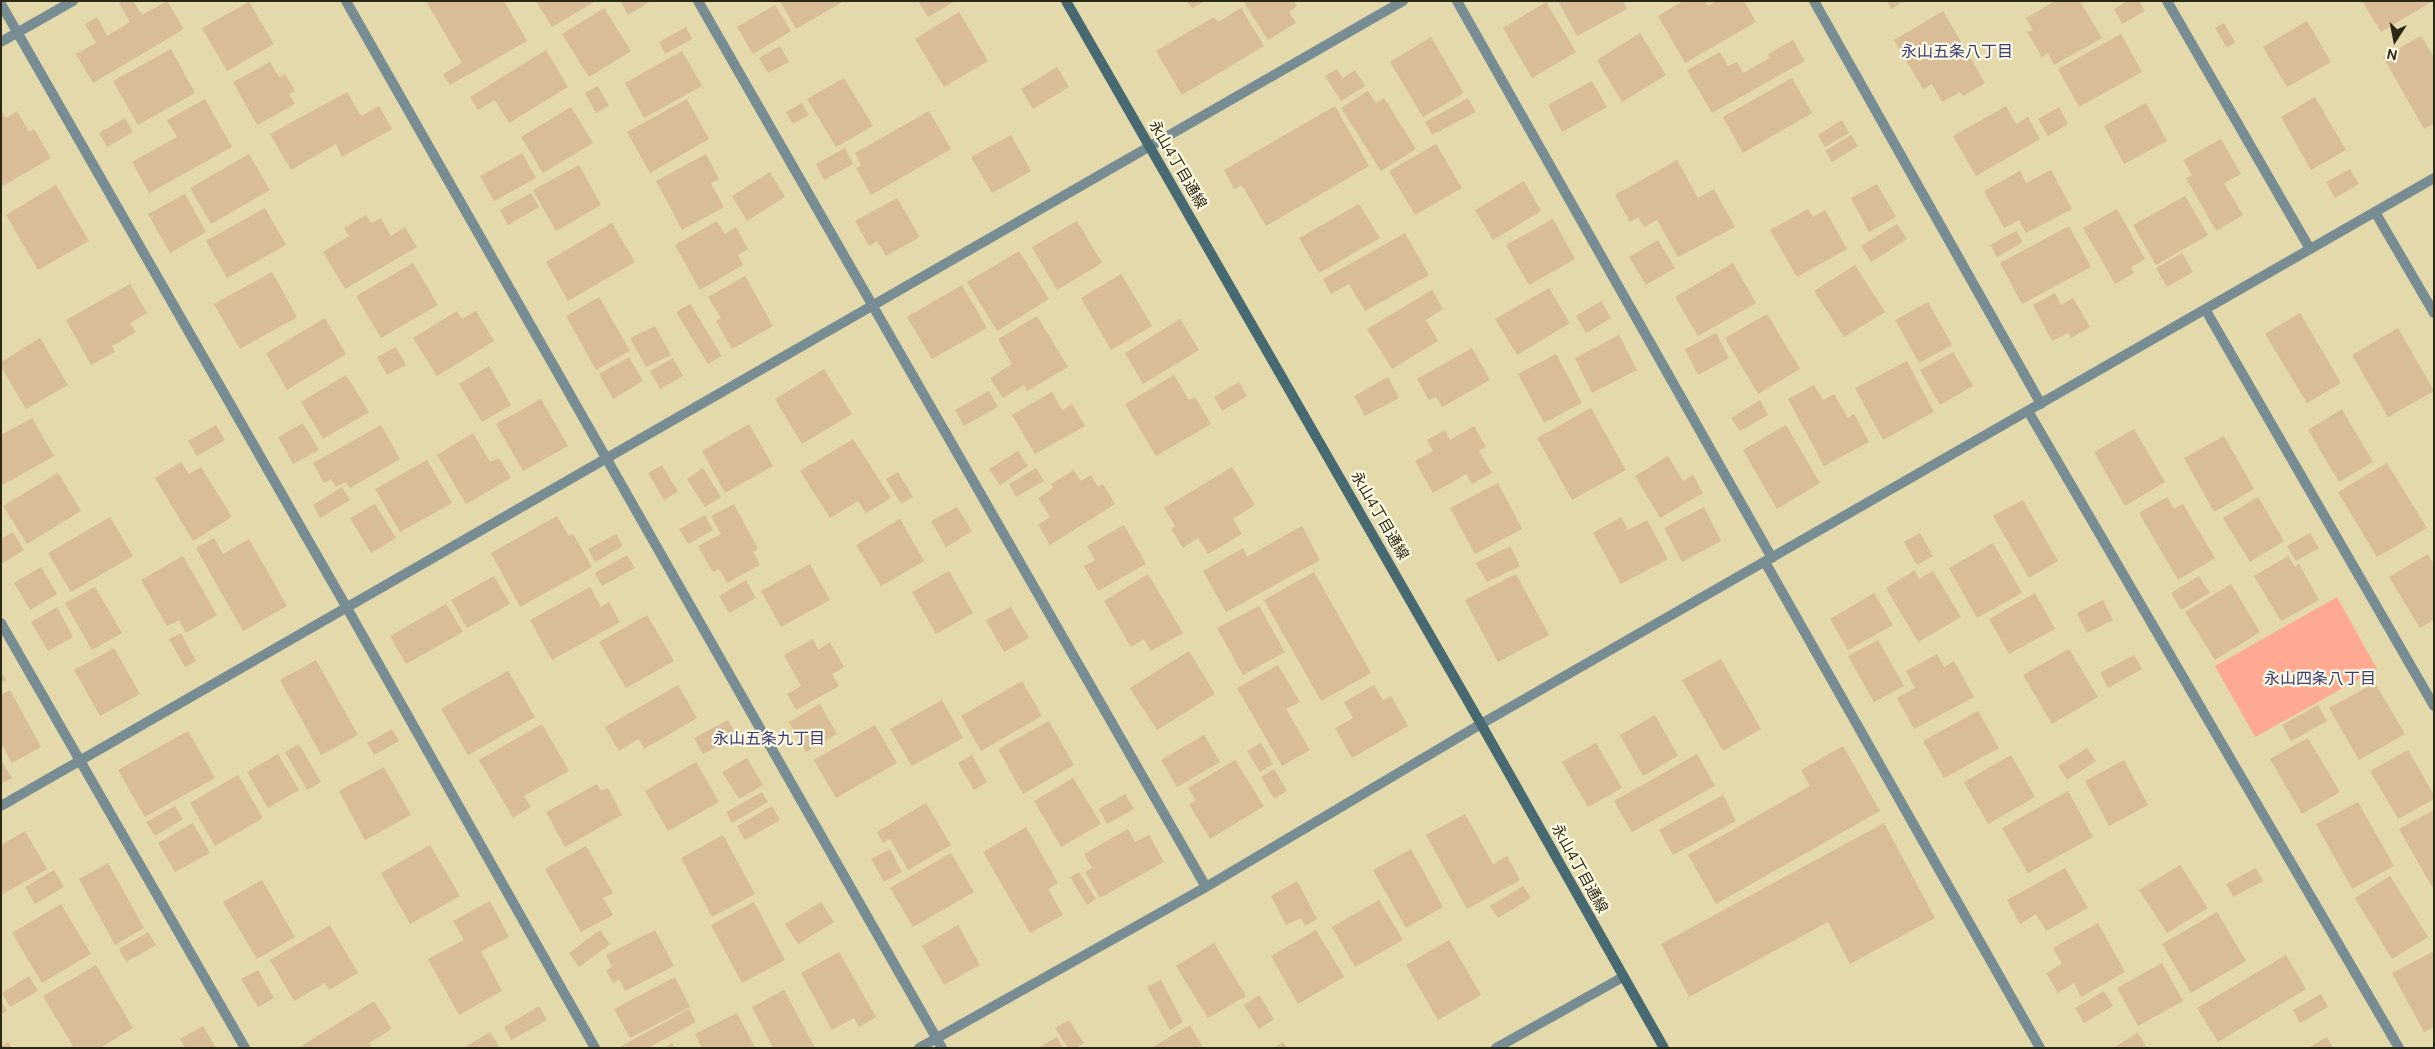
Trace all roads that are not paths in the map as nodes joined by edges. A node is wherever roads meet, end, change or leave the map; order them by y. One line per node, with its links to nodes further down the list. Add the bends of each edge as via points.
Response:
1 (73, 1): 10 (street)
2 (346, 1): 21 (street)
3 (698, 1): 16 (street)
4 (1066, 1): 12 (street, 永山4丁目通線)
5 (1403, 1): 12 (street)
6 (1457, 1): 22 (street)
7 (1814, 1): 19 (street)
8 (2167, 1): 15 (street)
9 (1, 4): 10 (street)
10 (18, 33): 11 (street); 23 (street)
11 (1, 42)
12 (1150, 147): 16 (street); 26 (street, 永山4丁目通線)
13 (2434, 178): 14 (street)
14 (2375, 212): 15 (street); 18 (street)
15 (2310, 249): 17 (street)
16 (873, 306): 21 (street); 29 (street)
17 (2205, 310): 19 (street); 25 (street)
18 (2434, 313)
19 (2042, 404): 20 (street)
20 (2028, 411): 22 (street); 39 (street)
21 (608, 458): 23 (street); 31 (street)
22 (1769, 560): 26 (street); 38 (street)
23 (347, 608): 27 (street); 33 (street)
24 (1, 623): 27 (street)
25 (2434, 706)
26 (1481, 724): 29 (street); 30 (street, 永山4丁目通線)
27 (80, 761): 28 (street); 32 (street)
28 (1, 806)
29 (1206, 887): 31 (street)
30 (1623, 977): 36 (street); 37 (street, 永山4丁目通線)
31 (936, 1038): 34 (street); 35 (street)
32 (245, 1048)
33 (595, 1048)
34 (918, 1048)
35 (942, 1048)
36 (1496, 1048)
37 (1664, 1048)
38 (2040, 1048)
39 (2399, 1048)

